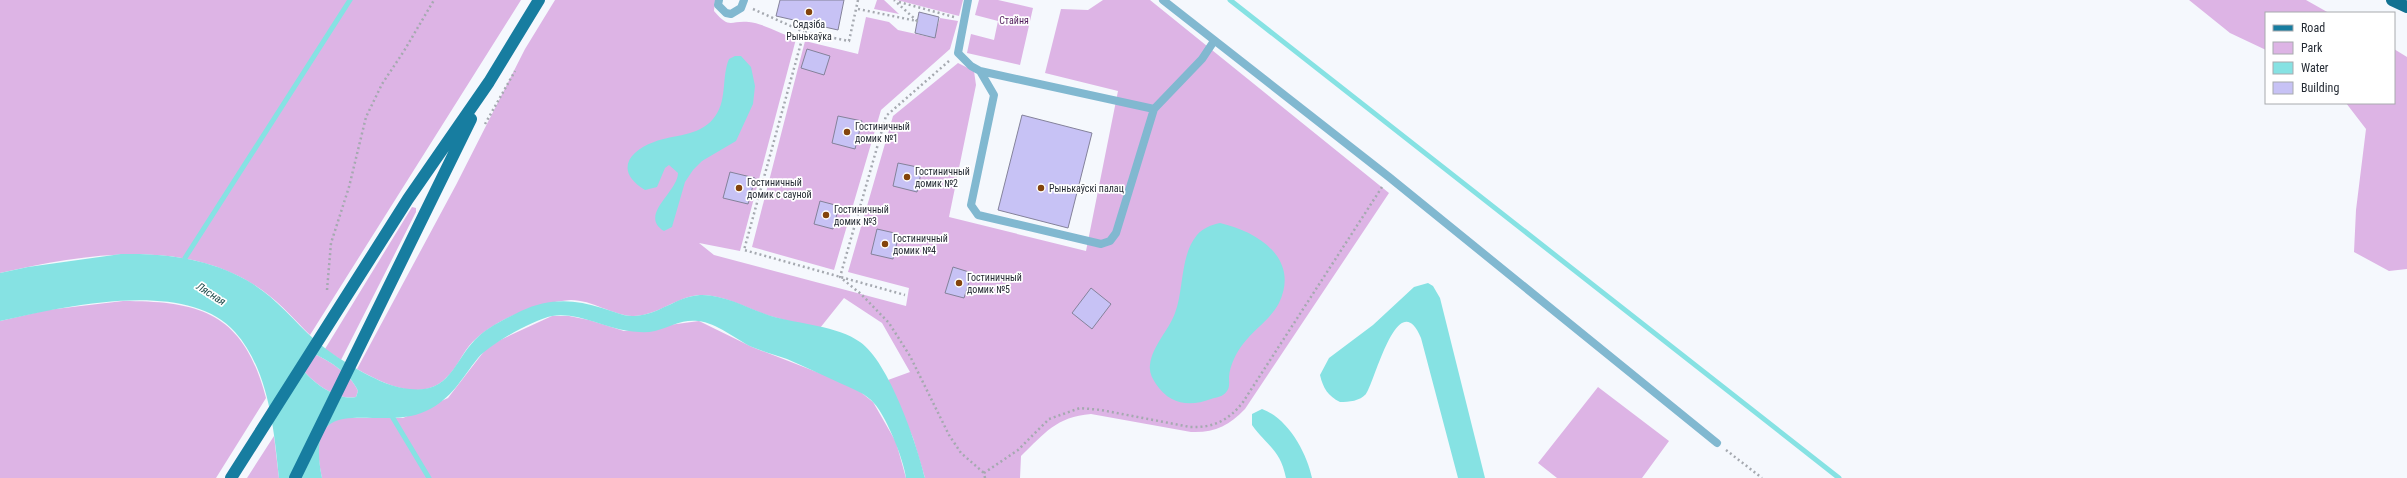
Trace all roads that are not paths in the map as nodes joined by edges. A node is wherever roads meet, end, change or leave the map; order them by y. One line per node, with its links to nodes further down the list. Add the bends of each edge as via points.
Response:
1 (539, 0): 10 (main road)
2 (719, 0): 6 (lane, via 718,5 726,13 737,11)
3 (968, 0): 9 (lane, via 958,53 963,60)
4 (1164, 0): 8 (lane)
5 (2392, 0): 7 (highway)
6 (743, 2)
7 (2407, 7)
8 (1214, 41): 11 (lane, via 1202,59); 12 (lane, via 1389,177)
9 (980, 71): 11 (lane); 11 (lane, via 994,95 971,205 974,212 1101,244 1110,241 1116,233)
10 (489, 82): 13 (main road, via 408,199); 14 (main road)
11 (1154, 109)
12 (1717, 443)
13 (232, 478)
14 (295, 478)

